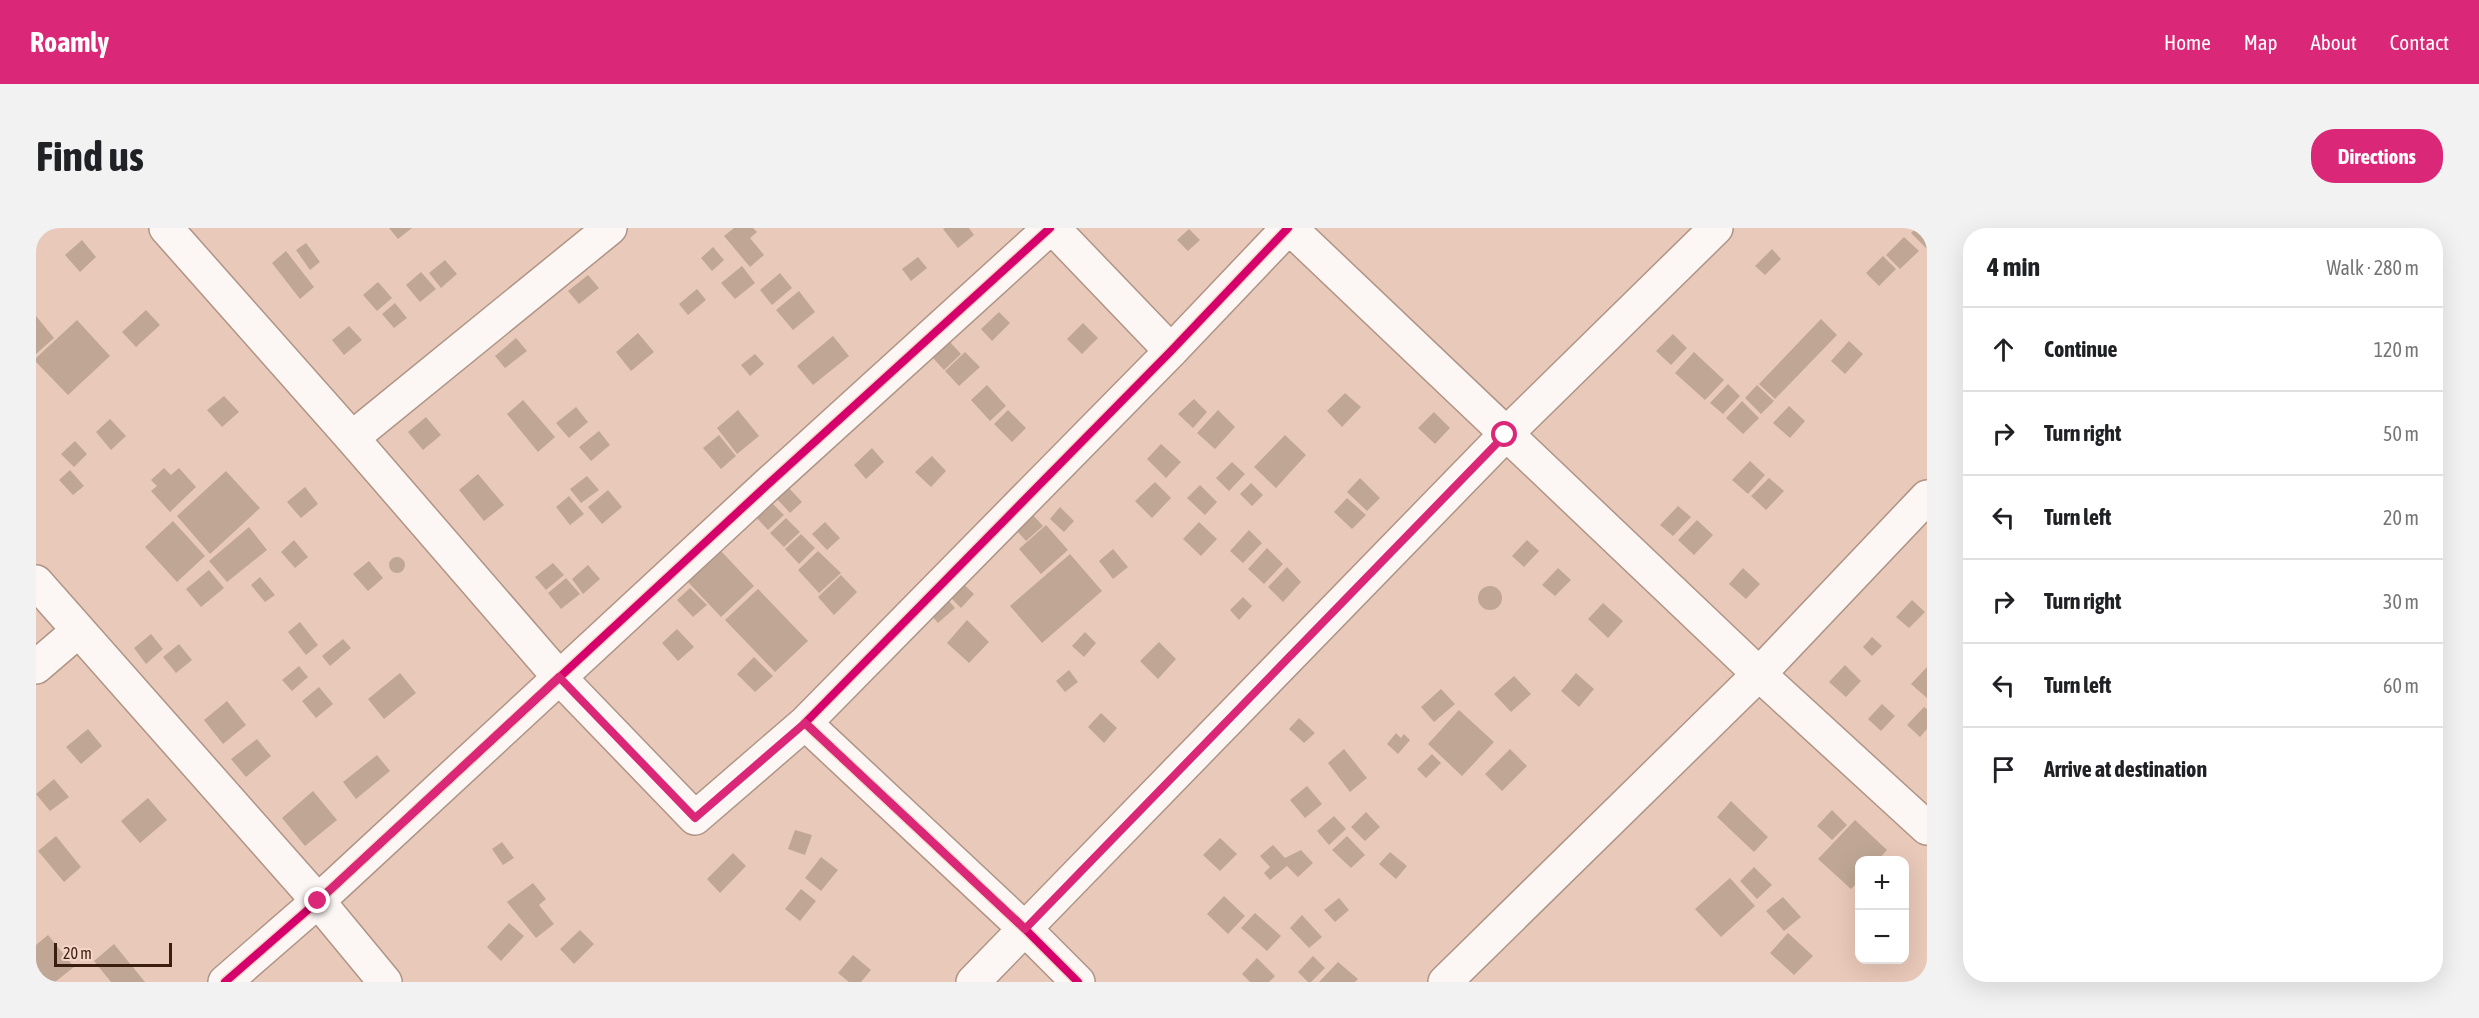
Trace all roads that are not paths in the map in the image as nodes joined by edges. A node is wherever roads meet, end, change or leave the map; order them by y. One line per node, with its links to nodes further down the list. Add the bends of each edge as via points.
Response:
1 (166, 228): 8 (street)
2 (1051, 228): 6 (street); 14 (street)
3 (1289, 228): 6 (street); 7 (street)
4 (1716, 228): 7 (street)
5 (592, 233): 8 (street)
6 (1171, 351): 15 (street)
7 (1505, 435): 13 (street); 18 (street)
8 (352, 438): 14 (street)
9 (1927, 497): 13 (street)
10 (36, 582): 11 (street)
11 (78, 631): 12 (street); 17 (street)
12 (36, 667)
13 (1759, 674): 16 (street); 23 (street)
14 (559, 677): 15 (street, via 695,818); 17 (street)
15 (805, 723): 18 (street)
16 (1927, 828)
17 (318, 901): 19 (street); 20 (street)
18 (1025, 929): 21 (street); 22 (street)
19 (225, 982)
20 (385, 982)
21 (973, 982)
22 (1078, 982)
23 (1445, 982)

